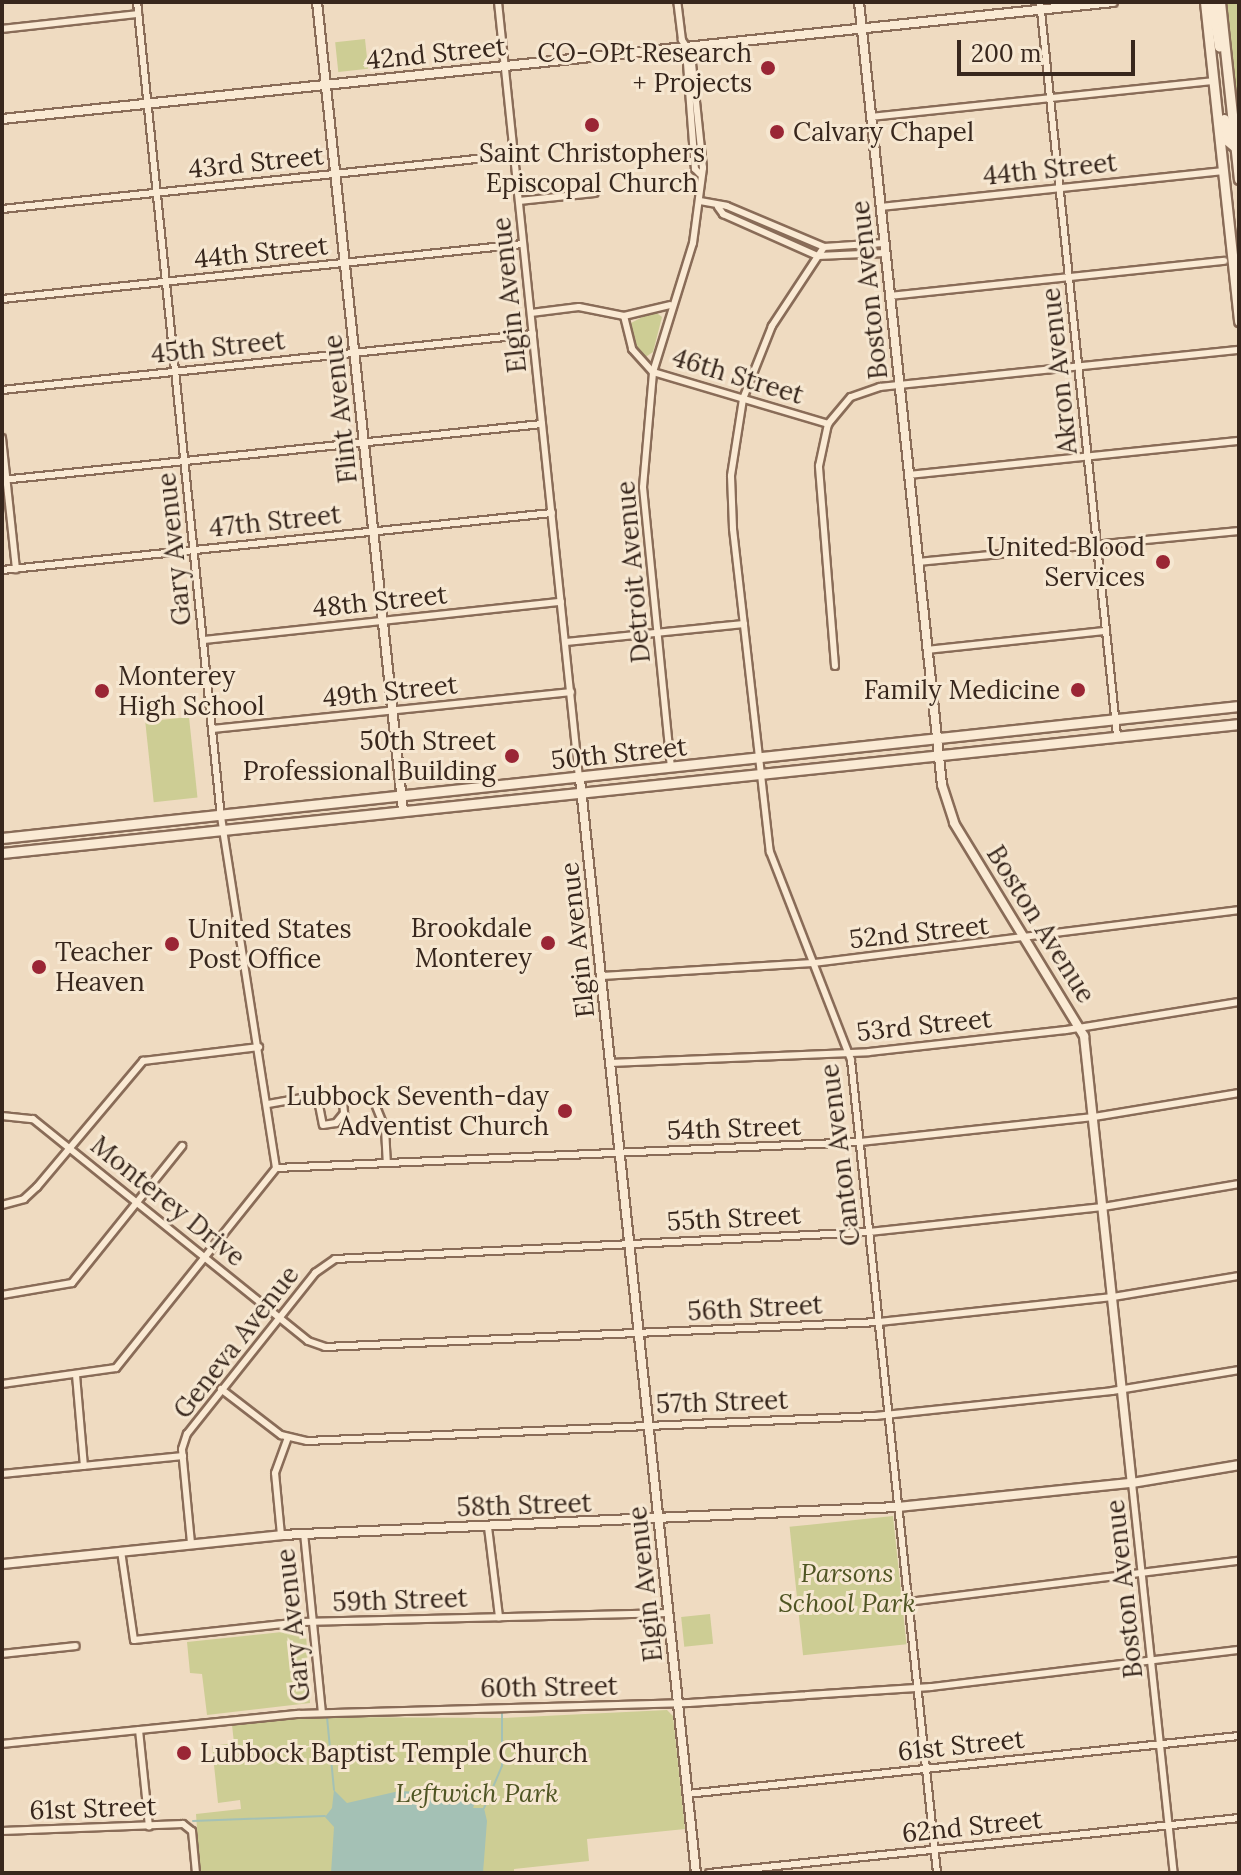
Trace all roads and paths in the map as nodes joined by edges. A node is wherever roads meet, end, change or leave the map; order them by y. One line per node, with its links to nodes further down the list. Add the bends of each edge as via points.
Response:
1 (137, 2): 11 (street, Gary Avenue)
2 (317, 2): 18 (street, Flint Avenue)
3 (498, 2): 15 (street, Elgin Avenue)
4 (677, 2): 14 (street)
5 (859, 2): 12 (street, Boston Avenue)
6 (1113, 2): 10 (street, 42nd Street)
7 (1205, 2): 17 (main road)
8 (1212, 2): 16 (main road)
9 (1220, 2): 16 (main road)
10 (1040, 6): 12 (street, 42nd Street); 19 (street, Akron Avenue)
11 (138, 14): 13 (street); 20 (street, Gary Avenue)
12 (862, 28): 14 (street, 42nd Street); 21 (street, Boston Avenue)
13 (2, 29)
14 (685, 48): 15 (street, 42nd Street); 32 (street, via 691,54)
15 (504, 66): 18 (street, 42nd Street); 24 (street, Elgin Avenue)
16 (1228, 80): 23 (main road)
17 (1214, 81): 19 (street); 23 (main road, via 1227,140); 25 (main road)
18 (326, 85): 20 (street, 42nd Street); 26 (street, Flint Avenue)
19 (1050, 99): 21 (street); 28 (street, Akron Avenue)
20 (148, 103): 22 (street, 42nd Street); 29 (street, Gary Avenue)
21 (871, 117): 34 (street, Boston Avenue)
22 (2, 119)
23 (1237, 147): 27 (main road)
24 (514, 155): 26 (street, 43rd Street); 31 (street, Elgin Avenue)
25 (1223, 171): 28 (street, 44th Street); 49 (main road)
26 (335, 174): 29 (street, 43rd Street); 41 (street, Flint Avenue)
27 (1239, 179)
28 (1059, 188): 34 (street, 44th Street); 42 (street, Akron Avenue)
29 (157, 193): 35 (street, 43rd Street); 43 (street, Gary Avenue)
30 (595, 193): 31 (street)
31 (519, 201): 36 (street, Elgin Avenue)
32 (700, 201): 33 (street); 46 (street, via 693,243)
33 (718, 207): 37 (street, via 727,206); 39 (street, via 723,214)
34 (881, 207): 38 (street, Boston Avenue)
35 (2, 209)
36 (523, 244): 41 (street, 44th Street); 47 (street, Elgin Avenue)
37 (824, 247): 38 (street); 39 (street)
38 (885, 248): 39 (street); 44 (street, Boston Avenue)
39 (818, 256): 58 (street, via 772,326)
40 (1224, 261): 42 (street)
41 (345, 263): 43 (street, 44th Street); 52 (street, Flint Avenue)
42 (1069, 278): 44 (street); 53 (street, Akron Avenue)
43 (166, 282): 45 (street, 44th Street); 54 (street, Gary Avenue)
44 (890, 296): 56 (street, Boston Avenue)
45 (2, 299)
46 (670, 305): 48 (street); 55 (street)
47 (531, 313): 48 (street, via 579,307); 50 (street, Elgin Avenue)
48 (624, 316): 55 (street, 46th Street, via 632,349)
49 (1239, 321)
50 (533, 334): 52 (street, 45th Street); 59 (street, Elgin Avenue)
51 (1239, 350): 53 (street)
52 (354, 353): 54 (street, 45th Street); 63 (street, Flint Avenue)
53 (1079, 367): 56 (street); 64 (street, Akron Avenue)
54 (176, 372): 57 (street, 45th Street); 65 (street, Gary Avenue)
55 (653, 372): 58 (street, 46th Street); 80 (street, Detroit Avenue, via 643,487)
56 (899, 386): 60 (street, via 860,392); 66 (street, Boston Avenue)
57 (2, 390)
58 (743, 399): 60 (street, 46th Street); 78 (street, Canton Avenue, via 731,476)
59 (542, 424): 63 (street); 68 (street, Elgin Avenue)
60 (828, 424): 84 (street, via 820,453 818,501)
61 (2, 438): 67 (street)
62 (1239, 441): 64 (street)
63 (364, 442): 65 (street); 69 (street, Flint Avenue)
64 (1088, 456): 66 (street); 71 (street, Akron Avenue)
65 (185, 461): 67 (street); 72 (street, Gary Avenue)
66 (909, 475): 73 (street, Boston Avenue)
67 (4, 480): 74 (street)
68 (552, 513): 69 (street, 47th Street); 76 (street, Elgin Avenue)
69 (374, 531): 72 (street, 47th Street); 77 (street, Flint Avenue)
70 (1239, 531): 71 (street)
71 (1097, 544): 73 (street); 79 (street, Akron Avenue)
72 (194, 550): 74 (street, 47th Street); 81 (street, Gary Avenue)
73 (918, 562): 83 (street, Boston Avenue)
74 (16, 569): 75 (street, 47th Street)
75 (2, 570)
76 (561, 602): 77 (street, 48th Street); 82 (street, Elgin Avenue)
77 (383, 620): 81 (street, 48th Street); 87 (street, Flint Avenue)
78 (744, 624): 80 (street); 94 (street, Canton Avenue)
79 (1106, 631): 83 (street); 88 (street, Akron Avenue)
80 (657, 633): 82 (street); 95 (street, Detroit Avenue)
81 (204, 640): 90 (street, Gary Avenue)
82 (566, 642): 85 (street, Elgin Avenue)
83 (927, 650): 92 (street, Boston Avenue)
84 (835, 666)
85 (571, 692): 87 (street, 49th Street); 97 (street, Elgin Avenue)
86 (1239, 706): 88 (main road, 50th Street)
87 (392, 710): 90 (street, 49th Street); 99 (street, Flint Avenue)
88 (1116, 722): 91 (street, Akron Avenue); 92 (main road, 50th Street)
89 (1239, 724): 91 (main road, 50th Street)
90 (213, 729): 101 (street, Gary Avenue)
91 (1117, 736): 93 (main road, 50th Street)
92 (937, 742): 93 (street, Boston Avenue); 94 (main road, 50th Street)
93 (938, 756): 96 (main road, 50th Street); 106 (street, Boston Avenue, via 954,823)
94 (758, 761): 95 (main road, 50th Street); 96 (street, Canton Avenue)
95 (672, 770): 97 (main road, 50th Street)
96 (760, 774): 98 (main road, 50th Street); 107 (street, Canton Avenue, via 770,852)
97 (580, 779): 98 (street, Elgin Avenue); 99 (main road, 50th Street)
98 (581, 792): 100 (main road, 50th Street); 108 (street, Elgin Avenue)
99 (402, 798): 100 (street, Flint Avenue); 101 (main road, 50th Street)
100 (403, 811): 102 (main road, 50th Street)
101 (221, 817): 102 (street, Gary Avenue); 103 (main road, 50th Street)
102 (223, 830): 104 (main road, 50th Street); 111 (street, Gary Avenue)
103 (2, 838)
104 (2, 853)
105 (1239, 910): 106 (street, 52nd Street)
106 (1029, 940): 107 (street, 52nd Street); 110 (street, Boston Avenue)
107 (814, 963): 108 (street, 52nd Street); 112 (street, Canton Avenue)
108 (601, 976): 113 (street, Elgin Avenue)
109 (1239, 1002): 110 (street, 53rd Street)
110 (1081, 1028): 112 (street, 53rd Street); 119 (street, Boston Avenue)
111 (259, 1047): 117 (street, Gary Avenue); 122 (street, via 143,1061)
112 (850, 1053): 113 (street, 53rd Street); 120 (street, Canton Avenue)
113 (610, 1063): 123 (street, Elgin Avenue)
114 (1239, 1093): 119 (street, 54th Street)
115 (318, 1100): 116 (street); 116 (street, via 323,1125 336,1123 344,1113); 117 (street)
116 (343, 1101): 124 (street, via 373,1099 385,1128)
117 (268, 1104): 125 (street, Gary Avenue)
118 (2, 1116): 122 (street, via 31,1118)
119 (1094, 1117): 120 (street, 54th Street); 129 (street, Boston Avenue)
120 (860, 1142): 123 (street, 54th Street); 130 (street, Canton Avenue)
121 (182, 1146): 127 (street)
122 (68, 1147): 127 (street, Monterey Drive); 128 (street, via 24,1199)
123 (620, 1153): 124 (street, 54th Street); 131 (street, Elgin Avenue)
124 (387, 1162): 125 (street, 54th Street)
125 (276, 1168): 132 (street)
126 (1239, 1184): 129 (street, 55th Street)
127 (137, 1202): 132 (street, Monterey Drive); 135 (street, via 72,1283)
128 (2, 1205)
129 (1103, 1207): 130 (street, 55th Street); 136 (street, Boston Avenue)
130 (869, 1232): 131 (street, 55th Street); 138 (street, Canton Avenue)
131 (629, 1243): 133 (street, 55th Street, via 335,1259); 139 (street, Elgin Avenue)
132 (204, 1254): 137 (street, Monterey Drive); 141 (street, via 123,1362 108,1371)
133 (326, 1264): 137 (street, Geneva Avenue)
134 (1239, 1276): 136 (street, 56th Street)
135 (2, 1295)
136 (1113, 1297): 138 (street, 56th Street); 144 (street, Boston Avenue)
137 (279, 1317): 139 (street, 56th Street, via 308,1341 325,1347); 143 (street, Geneva Avenue)
138 (879, 1322): 139 (street, 56th Street); 145 (street, Canton Avenue)
139 (639, 1333): 146 (street, Elgin Avenue)
140 (1239, 1370): 144 (street, 57th Street)
141 (76, 1375): 142 (street); 150 (street)
142 (2, 1384)
143 (221, 1389): 147 (street); 148 (street, Geneva Avenue, via 187,1434)
144 (1123, 1389): 145 (street, 57th Street); 152 (street, Boston Avenue)
145 (888, 1415): 146 (street, 57th Street); 153 (street, Canton Avenue)
146 (648, 1425): 147 (street, 57th Street); 154 (street, Elgin Avenue)
147 (288, 1438): 157 (street, Gary Avenue, via 275,1473)
148 (183, 1456): 150 (street); 158 (street, Geneva Avenue)
149 (1239, 1465): 152 (street, 58th Street)
150 (84, 1466): 151 (street)
151 (2, 1474)
152 (1132, 1483): 153 (street, 58th Street); 162 (street, Boston Avenue)
153 (898, 1507): 154 (street, 58th Street); 163 (street, Canton Avenue)
154 (658, 1519): 155 (street, 58th Street); 164 (street, Elgin Avenue)
155 (488, 1527): 156 (street, 58th Street); 165 (street)
156 (304, 1533): 157 (street, 58th Street); 166 (street, Gary Avenue)
157 (281, 1535): 158 (street, 58th Street)
158 (191, 1543): 159 (street, 58th Street)
159 (121, 1551): 161 (street, 58th Street); 166 (street, 59th Street, via 134,1640)
160 (1239, 1561): 162 (street)
161 (2, 1564)
162 (1142, 1576): 163 (street); 170 (street, Boston Avenue)
163 (908, 1602): 171 (street, Canton Avenue)
164 (668, 1613): 165 (street, 59th Street); 172 (street, Elgin Avenue)
165 (499, 1617): 166 (street, 59th Street)
166 (313, 1622): 173 (street, Gary Avenue)
167 (76, 1646): 169 (street)
168 (1239, 1650): 170 (street, 60th Street)
169 (2, 1654)
170 (1152, 1663): 171 (street, 60th Street); 177 (street, Boston Avenue)
171 (917, 1688): 172 (street, 60th Street); 178 (street, Canton Avenue)
172 (678, 1704): 173 (street, 60th Street); 179 (street, Elgin Avenue)
173 (322, 1712): 174 (street, 60th Street)
174 (139, 1730): 176 (street, 60th Street); 181 (street)
175 (1239, 1736): 177 (street, 61st Street)
176 (2, 1744)
177 (1160, 1744): 178 (street, 61st Street); 182 (street, Boston Avenue)
178 (926, 1769): 179 (street, 61st Street); 184 (street, Canton Avenue)
179 (687, 1794): 186 (street, Elgin Avenue)
180 (1239, 1818): 182 (street, 62nd Street)
181 (149, 1826): 183 (street, 61st Street); 185 (street, 61st Street, via 186,1825 192,1831)
182 (1169, 1826): 184 (street, 62nd Street); 189 (street, Boston Avenue)
183 (2, 1831)
184 (934, 1850): 187 (street, 62nd Street); 188 (street, Canton Avenue)
185 (196, 1873)
186 (696, 1873)
187 (709, 1873)
188 (937, 1873)
189 (1174, 1873)

